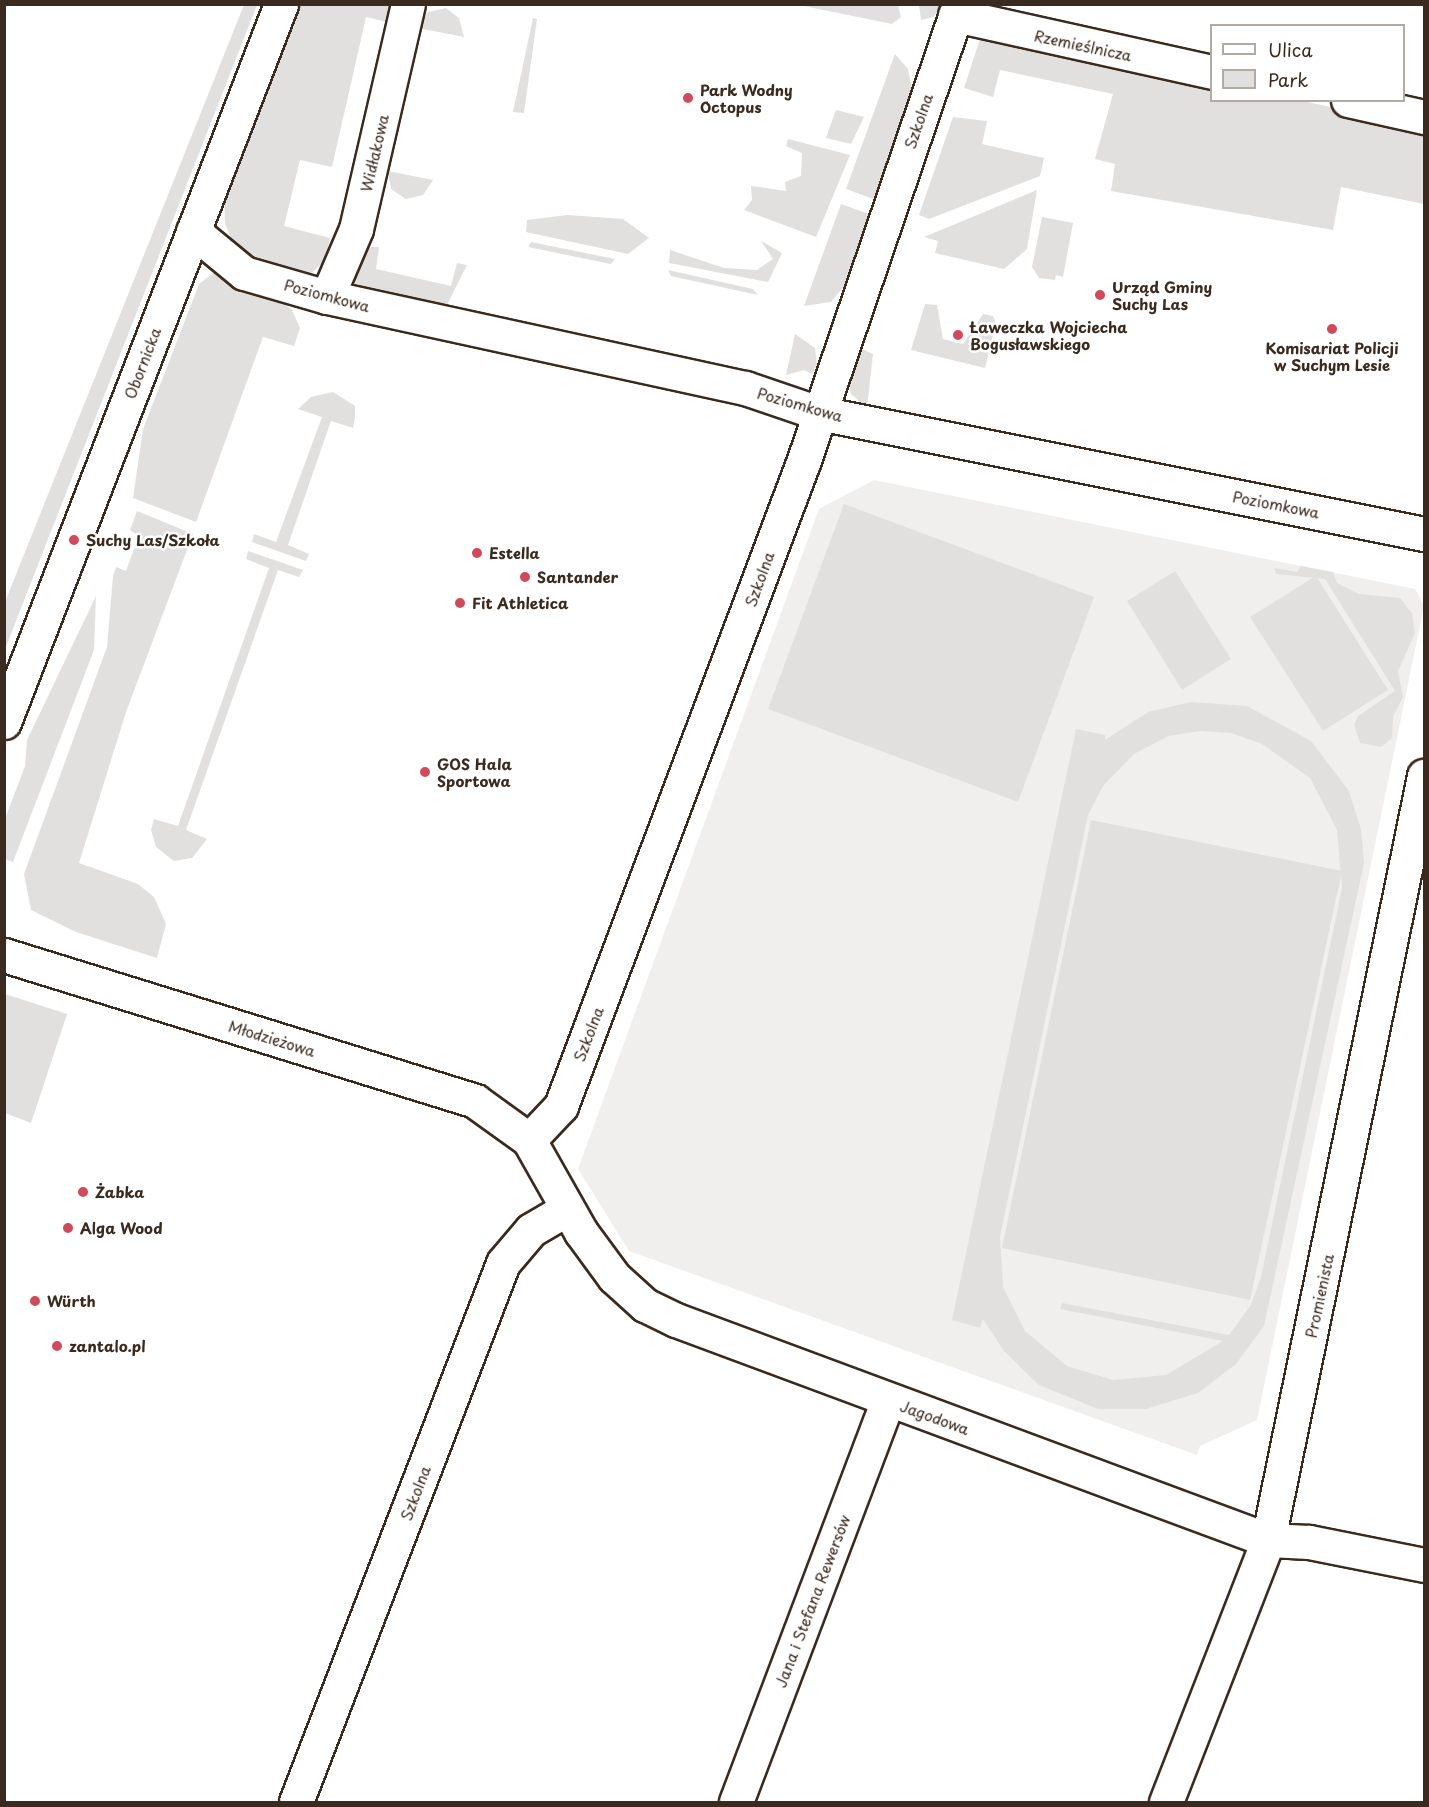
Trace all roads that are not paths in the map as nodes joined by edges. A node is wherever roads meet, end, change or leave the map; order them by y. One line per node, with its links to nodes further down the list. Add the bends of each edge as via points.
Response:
1 (281, 4): 7 (street, Obornicka)
2 (408, 4): 8 (street, Widłakowa, via 356,229)
3 (957, 10): 4 (street, Rzemieślnicza); 9 (street, Szkolna)
4 (1210, 72)
5 (1357, 102): 6 (street)
6 (1425, 117)
7 (193, 231): 8 (street, Poziomkowa, via 244,273); 11 (street, Obornicka)
8 (327, 297): 9 (street, Poziomkowa, via 745,388)
9 (819, 413): 10 (street, Poziomkowa); 14 (street, Szkolna, via 561,1106)
10 (1425, 534)
11 (4, 722)
12 (1425, 776): 17 (street, Promienista)
13 (4, 955): 14 (street, Młodzieżowa, via 475,1101)
14 (529, 1140): 15 (street, Jagodowa)
15 (567, 1209): 16 (street, Jagodowa, via 602,1262 645,1305); 19 (street, Szkolna, via 531,1230 503,1263)
16 (888, 1400): 17 (street, Jagodowa); 20 (street, Jana i Stefana Rewersów)
17 (1268, 1540): 18 (street, Jagodowa, via 1309,1542); 21 (street, Promienista)
18 (1425, 1565)
19 (296, 1803)
20 (736, 1803)
21 (1166, 1803)

